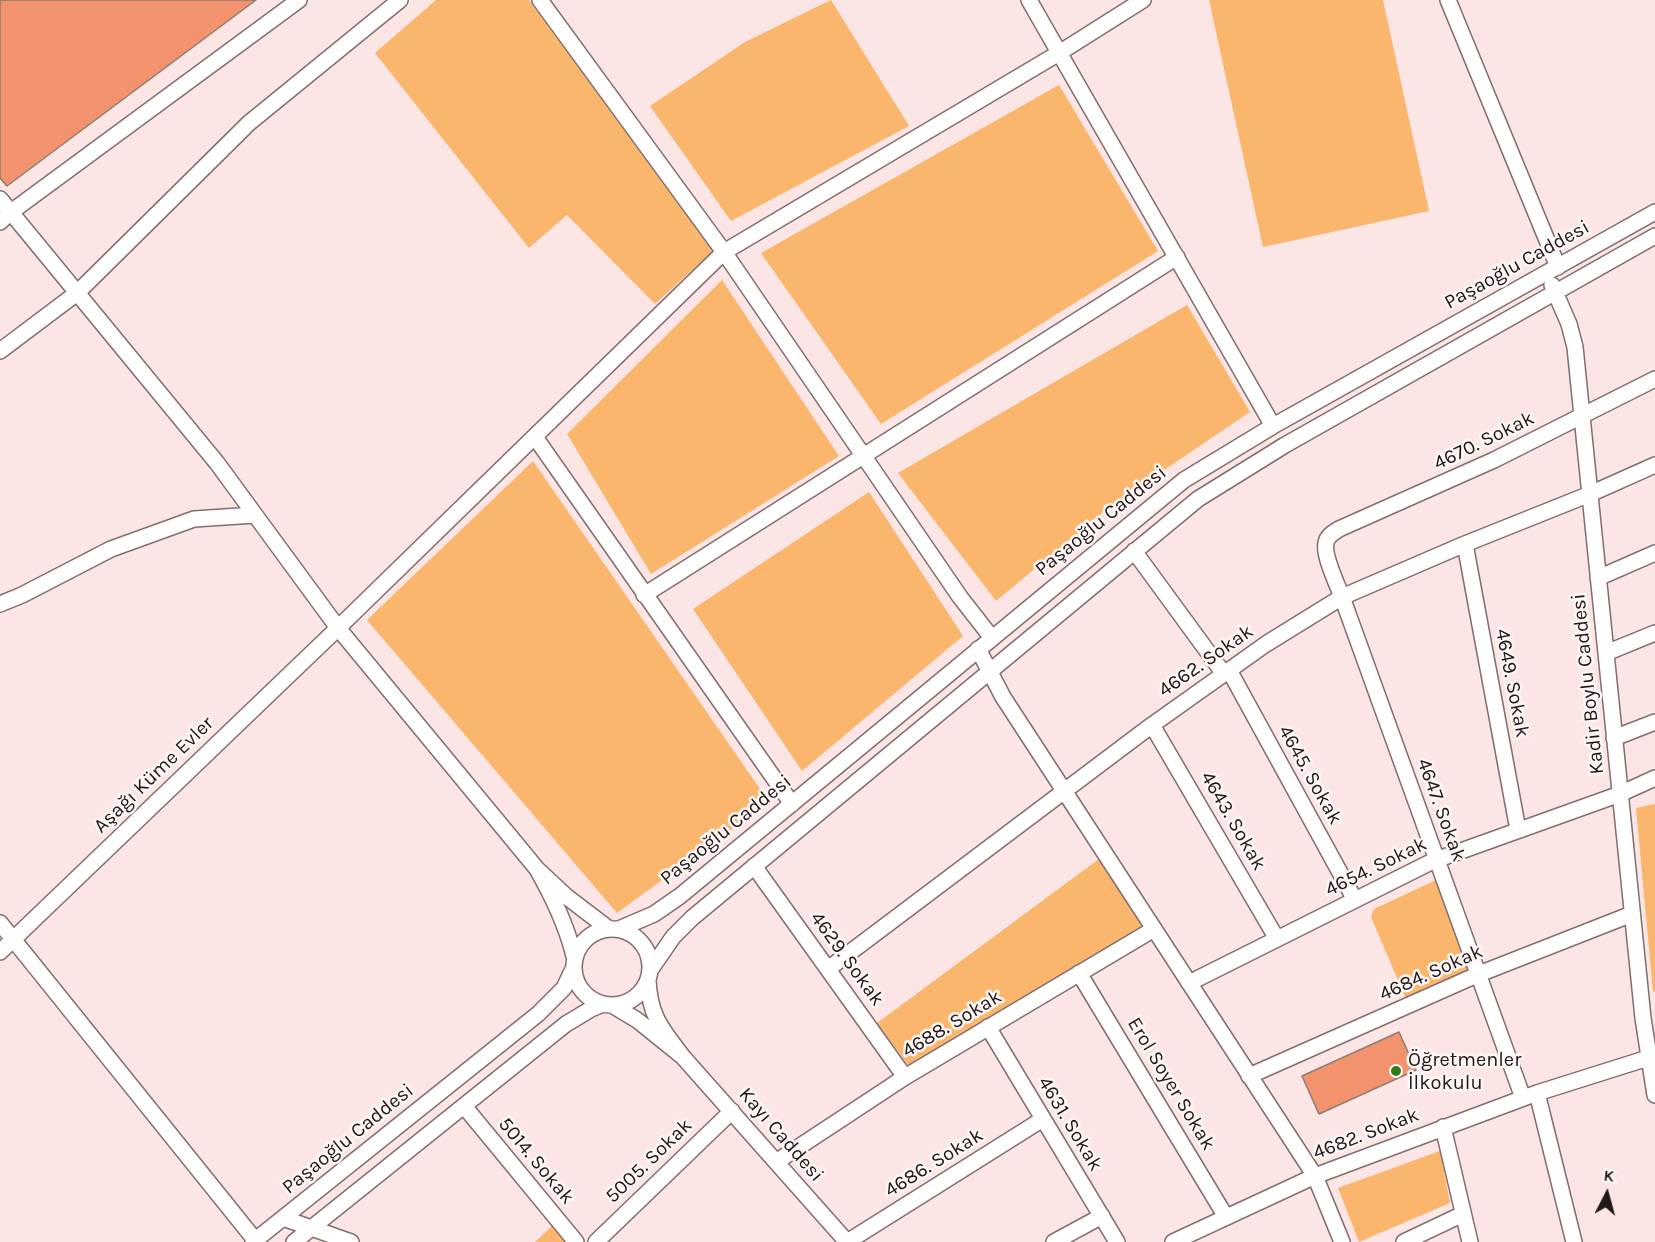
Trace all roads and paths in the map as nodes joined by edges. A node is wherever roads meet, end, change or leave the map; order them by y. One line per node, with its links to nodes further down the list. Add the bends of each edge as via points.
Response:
1 (299, 0): 10 (street)
2 (400, 0): 16 (street, via 249,123)
3 (540, 0): 12 (street)
4 (1029, 0): 7 (street)
5 (1143, 0): 7 (street, Aşağı Küme Evler)
6 (1448, 0): 14 (street, Kadir Boylu Caddesi)
7 (1059, 53): 12 (street, Aşağı Küme Evler); 13 (street)
8 (0, 199): 10 (street)
9 (1655, 212): 14 (street, Paşaoğlu Caddesi)
10 (5, 217): 16 (street)
11 (1655, 236): 15 (street)
12 (724, 252): 21 (street, Aşağı Küme Evler); 22 (street)
13 (1177, 257): 20 (street); 22 (street)
14 (1552, 270): 15 (street, Kadir Boylu Caddesi); 20 (street, Paşaoğlu Caddesi)
15 (1556, 292): 19 (street, Kadir Boylu Caddesi, via 1575,347); 28 (street, via 1236,474)
16 (77, 293): 17 (street); 25 (street)
17 (0, 351)
18 (1655, 379): 19 (street, 4670. Sokak)
19 (1582, 416): 24 (street, Kadir Boylu Caddesi); 26 (street, 4670. Sokak)
20 (1273, 426): 36 (street, Paşaoğlu Caddesi, via 1184,480)
21 (535, 436): 31 (street); 34 (street, Aşağı Küme Evler)
22 (863, 456): 31 (street); 36 (street)
23 (1655, 465): 24 (street, 4662. Sokak)
24 (1590, 494): 27 (street, 4662. Sokak); 30 (street, Kadir Boylu Caddesi)
25 (255, 515): 33 (street, via 194,519 111,549); 34 (street)
26 (1329, 536): 32 (street, 4647. Sokak, via 1325,548)
27 (1465, 544): 32 (street, 4662. Sokak); 48 (street, 4649. Sokak)
28 (1134, 550): 39 (street); 40 (street, 4645. Sokak)
29 (1655, 553): 30 (street)
30 (1598, 578): 38 (street, Kadir Boylu Caddesi)
31 (644, 595): 47 (street)
32 (1342, 597): 40 (street, 4662. Sokak); 49 (street, 4647. Sokak)
33 (0, 604)
34 (338, 628): 51 (street); 57 (street, Aşağı Küme Evler)
35 (1655, 633): 38 (street)
36 (992, 638): 37 (street, Paşaoğlu Caddesi)
37 (978, 649): 39 (street); 47 (street, Paşaoğlu Caddesi)
38 (1606, 653): 43 (street, Kadir Boylu Caddesi)
39 (989, 671): 45 (street); 50 (street)
40 (1226, 672): 42 (street, 4662. Sokak); 52 (street, 4645. Sokak)
41 (1655, 722): 43 (street)
42 (1152, 725): 45 (street, 4662. Sokak); 58 (street, 4643. Sokak)
43 (1614, 738): 46 (street, Kadir Boylu Caddesi)
44 (1655, 778): 46 (street, 4654. Sokak)
45 (1064, 791): 56 (street); 61 (street, 4662. Sokak)
46 (1620, 794): 48 (street, 4654. Sokak); 53 (street, Kadir Boylu Caddesi)
47 (792, 804): 55 (street, Paşaoğlu Caddesi, via 680,896 654,914)
48 (1518, 831): 49 (street, 4654. Sokak)
49 (1437, 860): 52 (street, 4654. Sokak); 63 (street, 4647. Sokak)
50 (754, 866): 61 (street, 4629. Sokak); 64 (street, via 681,928)
51 (537, 869): 55 (street, via 567,897); 60 (street, via 567,929)
52 (1355, 900): 58 (street, 4654. Sokak)
53 (1632, 914): 63 (street, 4684. Sokak); 67 (street, Kadir Boylu Caddesi)
54 (0, 923): 57 (street)
55 (614, 929): 60 (street, via 590,935 580,944); 64 (street, via 636,937 644,946 650,957)
56 (1154, 929): 62 (street, 4688. Sokak); 65 (street)
57 (14, 939): 59 (street, Aşağı Küme Evler); 86 (street)
58 (1277, 939): 65 (street, 4654. Sokak)
59 (0, 952)
60 (574, 963): 66 (street, via 576,982 584,993); 84 (street, Paşaoğlu Caddesi, via 564,988 538,1014)
61 (828, 969): 72 (street, 4629. Sokak)
62 (1079, 973): 68 (street, 4688. Sokak); 83 (street, Erol Soyer Sokak)
63 (1479, 974): 71 (street, 4684. Sokak); 73 (street, 4647. Sokak)
64 (649, 975): 66 (street, via 632,1000); 69 (street, Kayı Caddesi, via 652,1012)
65 (1189, 983): 71 (street)
66 (607, 1004): 69 (street, Kayı Caddesi, via 652,1031); 75 (street, via 566,1024)
67 (1649, 1008): 70 (street, Kadir Boylu Caddesi)
68 (988, 1027): 72 (street, 4688. Sokak); 77 (street, 4631. Sokak)
69 (683, 1056): 76 (street, Kayı Caddesi)
70 (1648, 1058): 73 (street, 4682. Sokak); 74 (street, Kadir Boylu Caddesi)
71 (1249, 1076): 80 (street)
72 (905, 1077): 79 (street, 4688. Sokak)
73 (1530, 1095): 78 (street, 4682. Sokak); 98 (street, 4647. Sokak)
74 (1655, 1095)
75 (464, 1106): 85 (street); 89 (street, 5014. Sokak)
76 (732, 1111): 79 (street, Kayı Caddesi); 90 (street, 5005. Sokak)
77 (1043, 1119): 82 (street, 4631. Sokak); 91 (street, 4686. Sokak)
78 (1443, 1127): 80 (street, 4682. Sokak); 81 (street)
79 (776, 1162): 91 (street, Kayı Caddesi)
80 (1315, 1176): 83 (street, 4682. Sokak); 95 (street)
81 (1463, 1214): 96 (street); 97 (street)
82 (1102, 1216): 92 (street); 93 (street, 4631. Sokak)
83 (1226, 1216): 94 (street, 4682. Sokak)
84 (283, 1218): 85 (street); 86 (street, Paşaoğlu Caddesi)
85 (312, 1228): 87 (street); 88 (street)
86 (254, 1241)
87 (294, 1242)
88 (351, 1242)
89 (576, 1242)
90 (596, 1242)
91 (847, 1242)
92 (1054, 1242)
93 (1117, 1242)
94 (1173, 1242)
95 (1342, 1242)
96 (1404, 1242)
97 (1470, 1242)
98 (1574, 1242)

